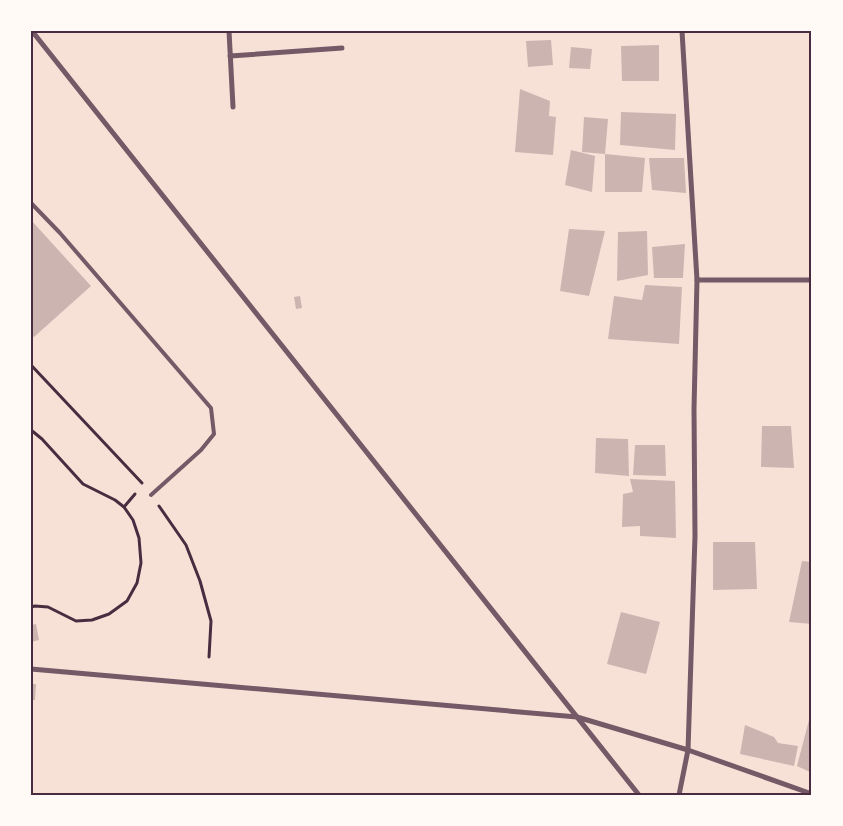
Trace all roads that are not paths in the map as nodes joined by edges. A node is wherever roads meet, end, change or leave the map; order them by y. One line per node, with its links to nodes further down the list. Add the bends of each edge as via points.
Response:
1 (32, 31): 12 (street)
2 (229, 31): 5 (street)
3 (682, 31): 8 (street)
4 (342, 48): 5 (street)
5 (230, 56): 6 (street)
6 (233, 107)
7 (31, 203): 10 (lane, via 211,408 214,434 202,450)
8 (698, 280): 9 (street); 13 (street)
9 (812, 280)
10 (151, 495)
11 (31, 669): 12 (street)
12 (577, 717): 13 (street); 15 (street)
13 (688, 750): 14 (street); 16 (street)
14 (812, 794)
15 (639, 795)
16 (679, 795)

